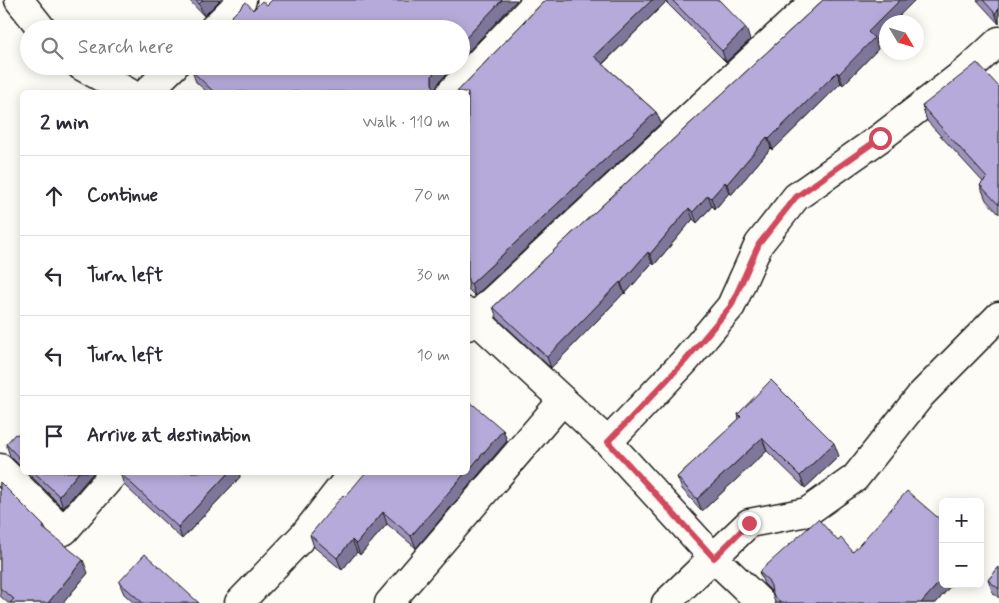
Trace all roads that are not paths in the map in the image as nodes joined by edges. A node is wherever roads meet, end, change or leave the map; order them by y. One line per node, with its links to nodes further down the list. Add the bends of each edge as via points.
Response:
1 (19, 0): 5 (street)
2 (242, 0): 6 (street)
3 (539, 0): 8 (street)
4 (816, 0): 16 (street)
5 (35, 20)
6 (222, 20)
7 (999, 42): 18 (street, via 880,138 796,197 759,244 731,306 685,361)
8 (470, 73)
9 (97, 75): 12 (street)
10 (165, 75): 13 (street)
11 (468, 75): 14 (street)
12 (124, 90)
13 (149, 90)
14 (454, 90)
15 (999, 316): 22 (street, via 922,395 855,478 807,512 749,523)
16 (470, 319): 17 (street)
17 (562, 401): 18 (street); 24 (street)
18 (608, 442): 22 (street)
19 (0, 468): 20 (street, via 64,531)
20 (112, 475)
21 (351, 475): 23 (street, via 304,535)
22 (714, 558): 25 (street); 26 (street)
23 (239, 603)
24 (389, 603)
25 (666, 603)
26 (761, 603)

